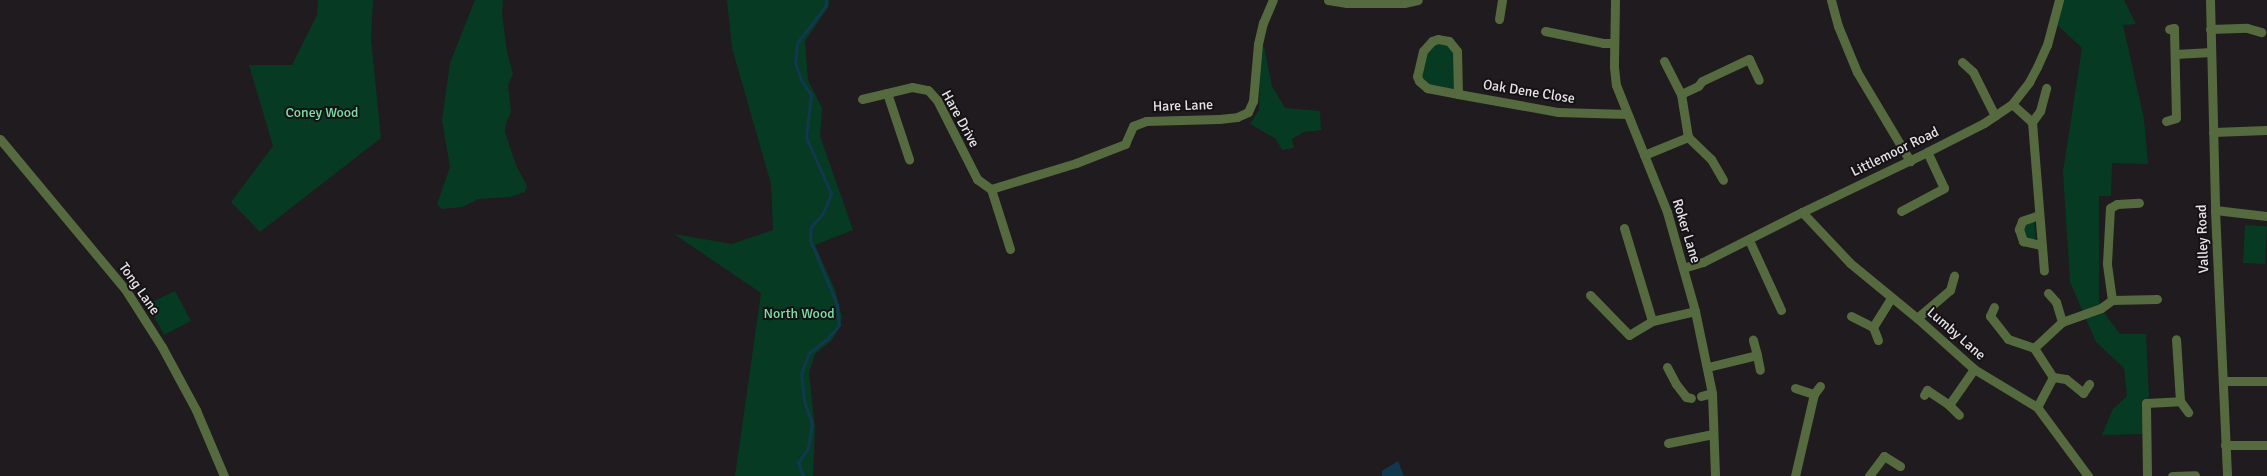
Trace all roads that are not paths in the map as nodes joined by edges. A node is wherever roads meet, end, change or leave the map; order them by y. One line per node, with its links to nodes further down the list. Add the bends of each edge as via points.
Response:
1 (1273, 0): 39 (street, Hare Lane, via 1262,23 1254,101 1248,112 1219,119 1146,121 1133,126 1125,144 1076,163)
2 (1328, 0): 3 (street, via 1404,3)
3 (1418, 0)
4 (1502, 0): 9 (street)
5 (1615, 0): 14 (street, Roker Lane)
6 (1831, 0): 37 (street, via 1857,72)
7 (2059, 0): 25 (street, Littlemoor Road, via 2047,45 2029,82)
8 (2210, 0): 11 (street, Valley Road)
9 (1499, 19)
10 (2169, 29): 16 (street, via 2174,28)
11 (2210, 29): 13 (street, via 2248,23); 15 (street, Valley Road)
12 (1545, 32): 14 (street)
13 (2261, 32)
14 (1614, 43): 26 (street, Roker Lane, via 1616,85)
15 (2211, 52): 16 (street); 31 (street, Valley Road)
16 (2175, 54): 28 (street, via 2176,118)
17 (1664, 61): 23 (street)
18 (1962, 62): 27 (street, via 1973,72)
19 (1759, 80): 23 (street, via 1748,54)
20 (2046, 88): 29 (street, via 2040,111)
21 (887, 93): 24 (street, Hare Drive); 36 (street); 39 (street, Hare Drive, via 912,87 928,90 977,179)
22 (1458, 94): 22 (street, Oak Dene Close, via 1427,88 1419,81 1423,51 1432,41 1449,40 1457,51); 26 (street, Oak Dene Close, via 1558,112)
23 (1681, 94): 32 (street)
24 (862, 99)
25 (2012, 104): 27 (street, Littlemoor Road); 29 (street)
26 (1627, 114): 35 (street, Roker Lane)
27 (1995, 116): 34 (street, Littlemoor Road)
28 (2166, 121)
29 (2032, 122): 44 (street)
30 (2267, 130): 31 (street)
31 (2213, 132): 41 (street, Valley Road)
32 (1688, 137): 35 (street); 38 (street, via 1711,159)
33 (0, 139): 97 (street, Tong Lane, via 125,289 162,347 196,410)
34 (1927, 152): 37 (street, Littlemoor Road); 42 (street, via 1944,188)
35 (1644, 155): 50 (street, Roker Lane, via 1664,205)
36 (909, 159)
37 (1910, 161): 43 (street, Littlemoor Road)
38 (1723, 180)
39 (990, 189): 49 (street)
40 (2139, 203): 57 (street, via 2117,204 2110,208 2108,263)
41 (2215, 210): 45 (street); 76 (street, Valley Road)
42 (1901, 211)
43 (1802, 212): 47 (street, Littlemoor Road); 55 (street, Lumby Lane, via 1850,263)
44 (2039, 214): 48 (street); 48 (street, via 2022,221 2019,229 2023,241)
45 (2267, 216)
46 (1624, 228): 63 (street)
47 (1749, 240): 50 (street, Littlemoor Road); 59 (street)
48 (2041, 245): 51 (street)
49 (1010, 249)
50 (1683, 268): 60 (street, Roker Lane)
51 (2044, 271)
52 (1954, 276): 62 (street, via 1950,290)
53 (2048, 293): 64 (street, via 2056,302)
54 (1590, 295): 63 (street, via 1629,335)
55 (1891, 298): 62 (street, Lumby Lane); 65 (street)
56 (2157, 299): 57 (street)
57 (2112, 300): 64 (street, via 2090,313)
58 (1994, 307): 69 (street, via 1985,318 2008,339)
59 (1781, 310)
60 (1695, 311): 63 (street); 72 (street, Roker Lane)
61 (1851, 316): 65 (street)
62 (1917, 318): 73 (street, Lumby Lane)
63 (1652, 320)
64 (2062, 322): 69 (street)
65 (1873, 327): 68 (street)
66 (2176, 339): 86 (street)
67 (1753, 340): 70 (street)
68 (1878, 340)
69 (2034, 348): 75 (street)
70 (1757, 355): 72 (street); 74 (street)
71 (1667, 367): 85 (street, via 1686,397)
72 (1708, 368): 81 (street, Roker Lane)
73 (1974, 369): 87 (street); 88 (street, Lumby Lane)
74 (1760, 370)
75 (2053, 376): 78 (street, via 2066,379 2083,393); 88 (street)
76 (2223, 381): 77 (street); 93 (street, Valley Road)
77 (2267, 381)
78 (2089, 384)
79 (1820, 386): 82 (street)
80 (1796, 388): 82 (street)
81 (1712, 393): 84 (street); 91 (street, Roker Lane)
82 (1814, 394): 99 (street)
83 (1924, 395): 87 (street, via 1927,390)
84 (1701, 396)
85 (1691, 398)
86 (2180, 400): 89 (street); 102 (street, via 2146,403)
87 (1949, 405): 90 (street)
88 (2037, 407): 101 (street, Lumby Lane)
89 (2188, 412)
90 (1959, 415)
91 (1713, 434): 92 (street); 98 (street, Roker Lane)
92 (1668, 443)
93 (2225, 445): 94 (street); 105 (street, Valley Road)
94 (2267, 446)
95 (1900, 466): 100 (street, via 1884,456)
96 (2195, 475): 104 (street)
97 (224, 476)
98 (1715, 476)
99 (1795, 476)
100 (1869, 476)
101 (2088, 476)
102 (2147, 476)
103 (2172, 476): 104 (street)
104 (2183, 476)
105 (2227, 476)

